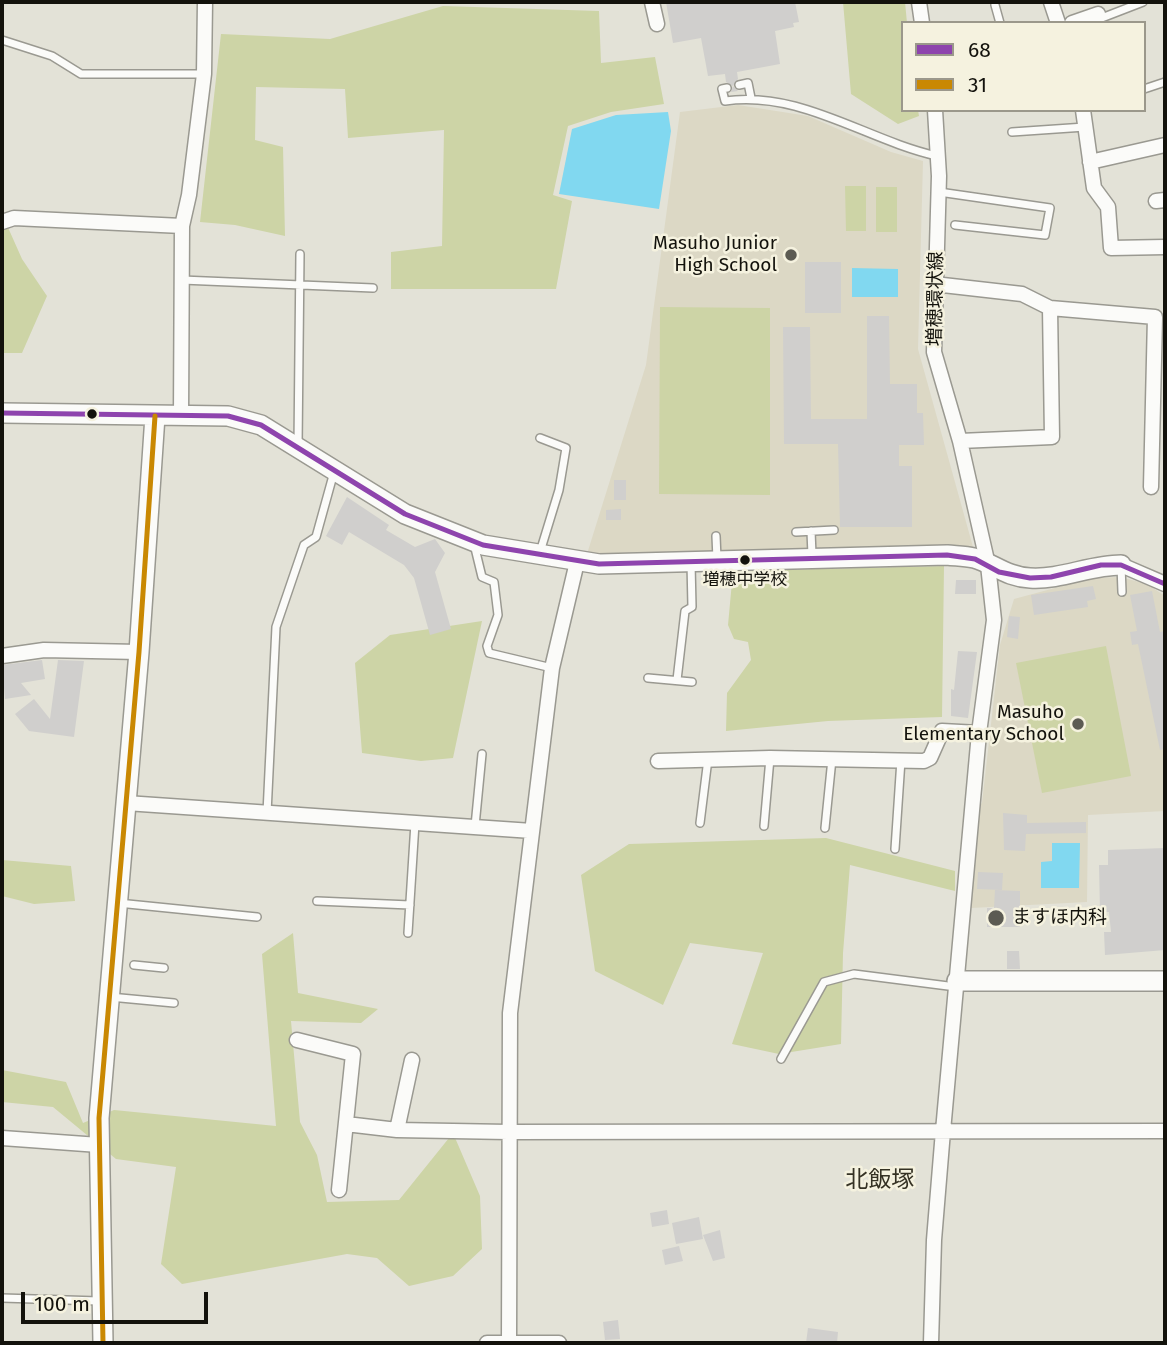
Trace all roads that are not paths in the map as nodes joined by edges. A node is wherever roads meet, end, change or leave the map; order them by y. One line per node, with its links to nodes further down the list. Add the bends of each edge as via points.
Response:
1 (205, 2): 14 (street)
2 (652, 2): 12 (street)
3 (919, 2): 8 (street)
4 (1051, 2): 10 (street)
5 (1143, 2): 7 (lane)
6 (995, 5): 9 (lane)
7 (1098, 14): 11 (street)
8 (922, 21)
9 (999, 21)
10 (1057, 21)
11 (1078, 21)
12 (657, 23)
13 (2, 40): 14 (lane, via 52,56 81,74)
14 (204, 74): 30 (street)
15 (1165, 82): 18 (lane)
16 (740, 85): 19 (lane, via 748,83)
17 (727, 88): 19 (lane, via 722,89 725,101)
18 (1146, 88)
19 (751, 98): 25 (lane, via 812,110 901,148)
20 (935, 112): 25 (street, 増穂環状線)
21 (1083, 112): 22 (street)
22 (1085, 127): 23 (lane); 26 (street)
23 (1012, 132)
24 (1165, 145): 26 (street)
25 (938, 156): 27 (street, 増穂環状線)
26 (1090, 162): 31 (street, via 1094,188 1108,207 1111,247)
27 (939, 192): 29 (lane, via 1050,208 1045,235); 34 (street, 増穂環状線)
28 (2, 222): 30 (street, via 14,218)
29 (955, 225)
30 (182, 226): 33 (street)
31 (1165, 247)
32 (300, 254): 35 (lane)
33 (181, 280): 35 (lane); 40 (street)
34 (934, 284): 37 (street, via 1022,294); 42 (street, 増穂環状線, via 934,352)
35 (300, 285): 36 (lane); 43 (lane)
36 (373, 288)
37 (1050, 308): 42 (street, via 1052,437); 45 (street, via 1156,317)
38 (2, 413): 39 (street)
39 (155, 416): 40 (street); 60 (street)
40 (181, 416): 43 (street, via 239,419 261,425)
41 (540, 438): 51 (lane, via 566,448 559,491)
42 (960, 441): 56 (street, 増穂環状線)
43 (298, 446): 44 (street)
44 (334, 471): 50 (street, via 405,514); 74 (lane, via 316,537 303,545 276,627)
45 (1151, 487)
46 (834, 530): 47 (lane)
47 (811, 531): 48 (lane); 52 (lane)
48 (796, 532)
49 (716, 536): 55 (lane)
50 (474, 542): 51 (street); 62 (lane, via 482,577 494,582 498,615 487,646 489,653)
51 (539, 555): 53 (street)
52 (812, 558): 55 (street); 56 (street, via 947,555 975,558)
53 (577, 562): 54 (street); 62 (street)
54 (691, 562): 55 (street); 64 (lane, via 692,607 685,611)
55 (717, 562)
56 (988, 565): 57 (street, via 1030,578); 66 (street, 増穂環状線, via 994,620)
57 (1121, 565): 58 (street); 59 (lane)
58 (1165, 584)
59 (1122, 592)
60 (139, 652): 61 (street, via 44,650); 73 (street)
61 (2, 656)
62 (552, 668): 80 (street)
63 (648, 678): 64 (lane)
64 (677, 680): 65 (lane)
65 (692, 682)
66 (979, 733): 71 (street, via 942,732 930,758); 90 (street, 増穂環状線)
67 (482, 754): 77 (lane)
68 (770, 758): 69 (street); 70 (street); 78 (lane)
69 (832, 758): 71 (street); 79 (lane)
70 (708, 759): 72 (street); 76 (lane)
71 (901, 760): 81 (lane)
72 (658, 761)
73 (126, 803): 74 (street); 83 (street)
74 (267, 813): 75 (street)
75 (415, 822): 77 (street); 84 (lane)
76 (700, 823)
77 (475, 826): 80 (street)
78 (764, 826)
79 (825, 828)
80 (533, 831): 100 (street, via 510,1013)
81 (895, 849)
82 (317, 901): 84 (lane)
83 (118, 903): 85 (lane); 91 (street)
84 (410, 905): 86 (lane)
85 (257, 917)
86 (408, 933)
87 (134, 965): 88 (lane)
88 (164, 968)
89 (1165, 981): 90 (street)
90 (956, 984): 94 (lane, via 854,974 824,982); 98 (street, 増穂環状線)
91 (109, 997): 92 (lane); 102 (street)
92 (174, 1003)
93 (297, 1040): 96 (street, via 353,1054)
94 (781, 1059)
95 (412, 1060): 97 (street)
96 (346, 1124): 97 (street); 103 (street)
97 (397, 1130): 100 (street)
98 (943, 1131): 99 (street); 100 (street); 110 (street, 増穂環状線)
99 (1165, 1131)
100 (508, 1132): 106 (street)
101 (2, 1138): 102 (street)
102 (99, 1145): 105 (street)
103 (340, 1190)
104 (2, 1297): 105 (lane)
105 (103, 1301): 107 (street)
106 (509, 1342): 108 (street); 109 (street)
107 (103, 1343)
108 (487, 1343)
109 (559, 1343)
110 (931, 1343)

